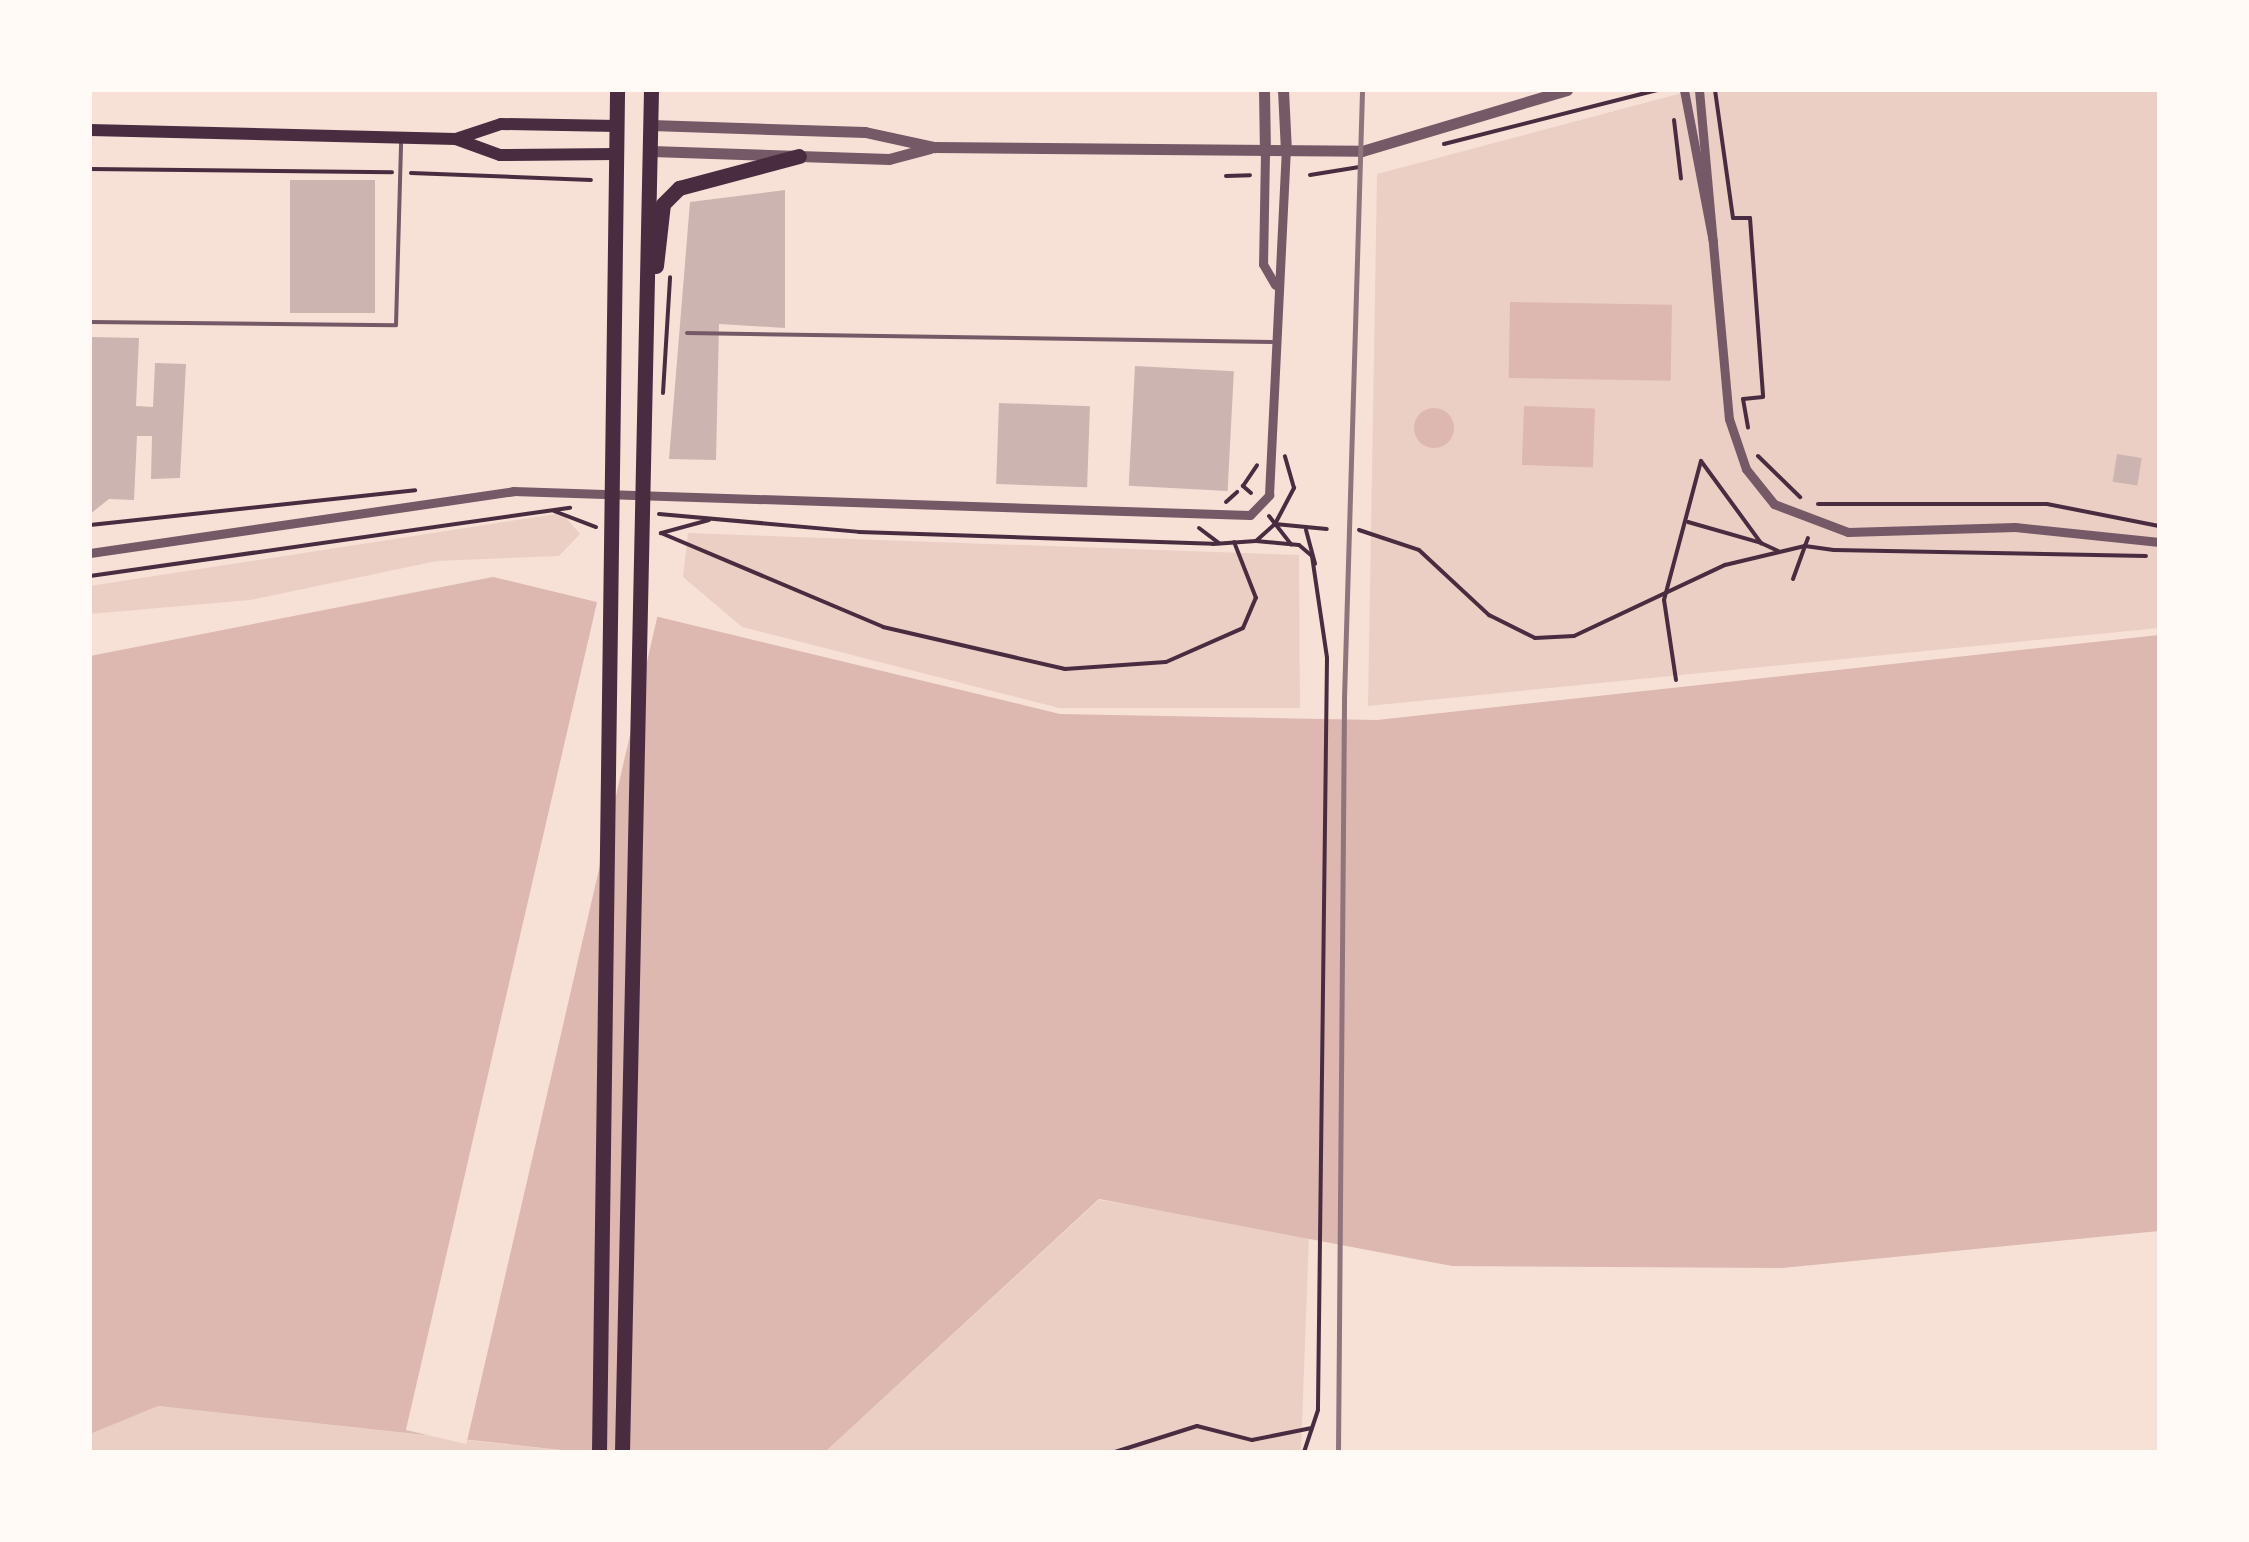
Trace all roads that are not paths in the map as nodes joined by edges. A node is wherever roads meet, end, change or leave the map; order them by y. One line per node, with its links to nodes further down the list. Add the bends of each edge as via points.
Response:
1 (617, 90): 9 (highway)
2 (651, 90): 8 (highway)
3 (1264, 90): 17 (street)
4 (1283, 90): 15 (street)
5 (1567, 90): 15 (street, via 1362,151)
6 (1684, 90): 19 (street)
7 (1699, 90): 19 (street)
8 (651, 125): 9 (highway); 13 (street, via 864,132); 14 (highway)
9 (617, 126): 12 (main road, via 501,124); 16 (highway)
10 (90, 130): 11 (main road)
11 (401, 138): 12 (main road); 21 (lane, via 396,325)
12 (456, 138): 16 (main road, via 500,155)
13 (934, 147): 17 (street); 18 (street, via 889,159)
14 (651, 151): 16 (highway); 18 (street); 22 (highway)
15 (1286, 152): 17 (street); 20 (street, via 1284,263)
16 (617, 154): 27 (highway)
17 (1265, 154): 20 (street, via 1263,264)
18 (798, 156): 22 (highway, via 699,176 663,204)
19 (1720, 269): 25 (street, via 1736,448 1765,494 1798,520 1848,532 2014,527)
20 (1275, 285): 24 (street)
21 (90, 322)
22 (647, 329): 28 (highway)
23 (686, 333): 24 (lane)
24 (1272, 342): 26 (street, via 1269,495 1250,516 513,491)
25 (2159, 542)
26 (90, 553)
27 (599, 1452)
28 (622, 1452)

